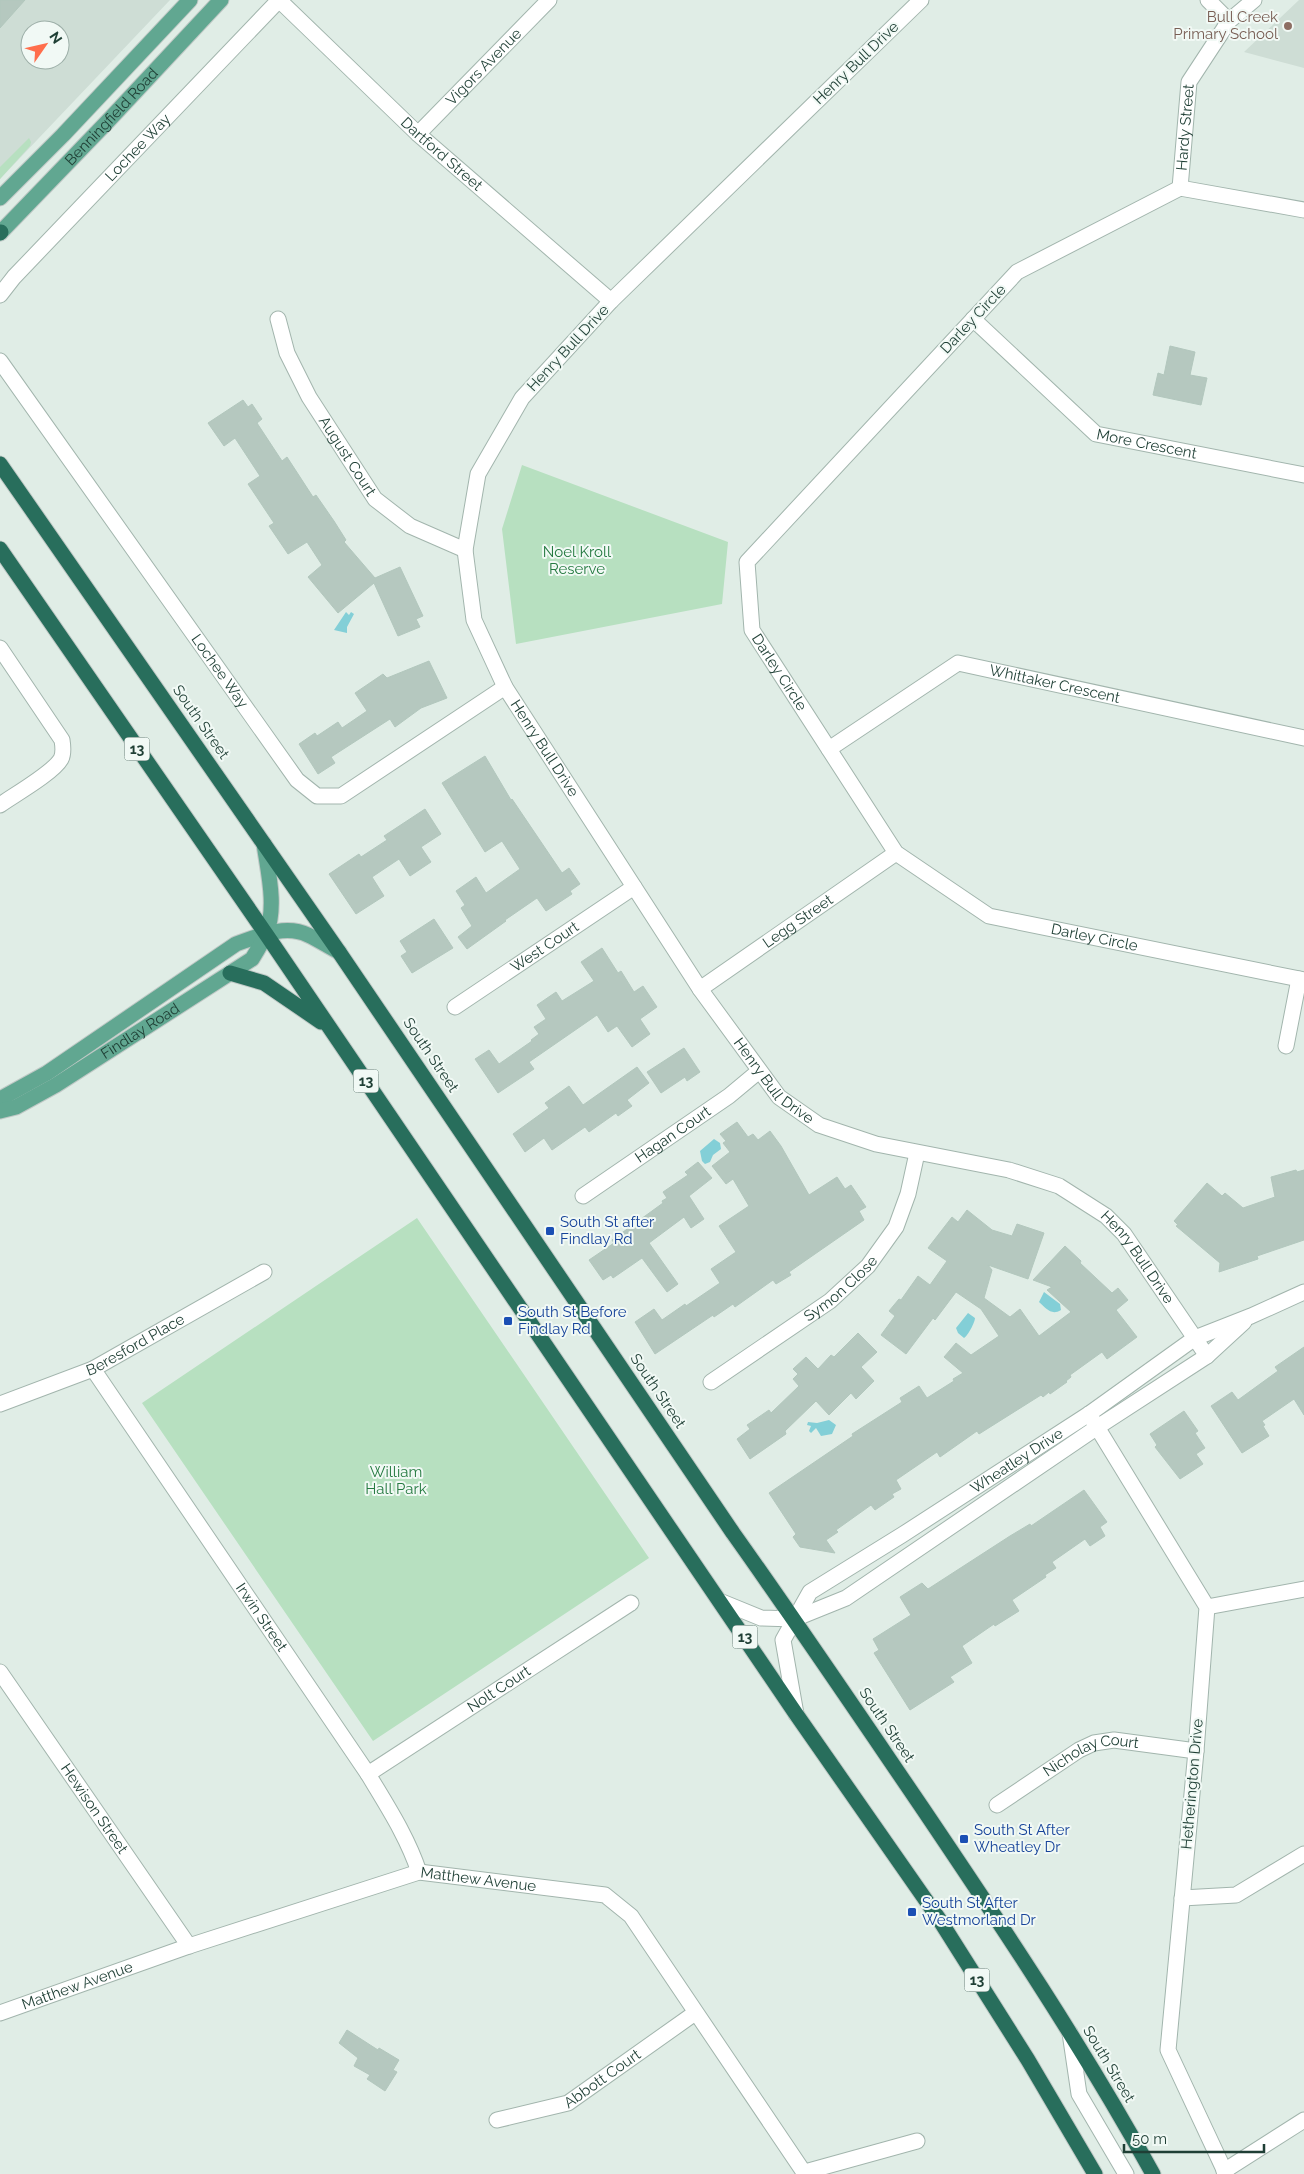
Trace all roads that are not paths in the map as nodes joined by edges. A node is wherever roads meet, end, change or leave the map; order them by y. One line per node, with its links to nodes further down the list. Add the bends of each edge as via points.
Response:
1 (190, 0): 11 (main road, Benningfield Road)
2 (221, 0): 13 (main road, Benningfield Road)
3 (279, 0): 9 (street, Dartford Street); 14 (street, Lochee Way)
4 (549, 0): 9 (street, Vigors Avenue)
5 (921, 0): 15 (street, Henry Bull Drive)
6 (1208, 0): 8 (street)
7 (1254, 0): 8 (street, Hardy Street)
8 (1229, 21): 10 (street, Hardy Street, via 1189,82)
9 (418, 134): 15 (street, Dartford Street)
10 (1180, 188): 12 (street); 17 (street, Darley Circle, via 1017,272)
11 (0, 198)
12 (1304, 210)
13 (0, 232)
14 (0, 295)
15 (611, 302): 22 (street, Henry Bull Drive, via 522,398 478,474)
16 (278, 319): 22 (street, August Court, via 287,353 309,397 375,499 410,526)
17 (973, 319): 20 (street, More Crescent, via 1096,434); 26 (street, Darley Circle, via 747,562 752,630)
18 (0, 361): 24 (street, Lochee Way, via 297,780 318,796 341,796)
19 (0, 464): 28 (highway, South Street)
20 (1304, 476)
21 (0, 550): 31 (highway, 13)
22 (465, 550): 24 (street, Henry Bull Drive, via 474,620)
23 (0, 648): 27 (street, via 64,747 55,766)
24 (505, 687): 30 (street, Henry Bull Drive)
25 (1304, 738): 26 (street, Whittaker Crescent, via 958,662)
26 (829, 749): 29 (street, Darley Circle)
27 (0, 805)
28 (264, 844): 31 (main road, Findlay Road, via 271,892); 32 (highway, South Street)
29 (896, 854): 34 (street, Darley Circle, via 989,916); 35 (street, Legg Street)
30 (634, 887): 35 (street, Henry Bull Drive); 36 (street, West Court)
31 (266, 934): 32 (main road, Findlay Road, via 288,930 307,934); 33 (main road, Findlay Road, via 252,959); 37 (highway, 13); 40 (main road, Findlay Road, via 236,944 47,1073)
32 (339, 952): 58 (highway, South Street)
33 (230, 973): 37 (highway, via 264,983); 41 (main road, Findlay Road, via 56,1085)
34 (1302, 979): 38 (street, Darley Circle)
35 (700, 989): 39 (street, Henry Bull Drive)
36 (455, 1007)
37 (330, 1029): 55 (highway, 13)
38 (1286, 1046)
39 (759, 1071): 42 (street, Henry Bull Drive, via 779,1097 819,1126); 43 (street, Hagan Court, via 729,1096)
40 (0, 1099)
41 (0, 1111)
42 (916, 1153): 47 (street, Henry Bull Drive, via 1009,1170 1059,1186 1106,1216 1134,1248); 50 (street, Symon Close, via 908,1194 896,1227 868,1266 830,1301)
43 (583, 1196)
44 (264, 1272): 49 (street, Beresford Place)
45 (1304, 1292): 46 (street, Wheatley Drive)
46 (1251, 1316): 47 (street, Wheatley Drive); 48 (street, Wheatley Drive)
47 (1195, 1338): 48 (street, Henry Bull Drive); 52 (street, Wheatley Drive)
48 (1207, 1356): 53 (street, Wheatley Drive)
49 (93, 1369): 51 (street, Beresford Place); 62 (street, Irwin Street)
50 (711, 1382)
51 (0, 1404)
52 (1089, 1414): 53 (street); 58 (street, Wheatley Drive, via 810,1592)
53 (1096, 1428): 57 (street); 58 (street, Wheatley Drive, via 846,1598)
54 (1304, 1589): 57 (street)
55 (722, 1602): 58 (street, Wheatley Drive, via 762,1618); 60 (highway, 13)
56 (631, 1603): 62 (street, Nolt Court)
57 (1207, 1607): 61 (street, Hetherington Drive)
58 (794, 1619): 60 (street, Wheatley Drive, via 783,1640); 70 (highway, South Street)
59 (0, 1672): 67 (street, Hewison Street)
60 (796, 1714): 76 (highway, 13, via 938,1919 1028,2060)
61 (1196, 1751): 63 (street, Nicholay Court, via 1114,1740 1094,1743); 66 (street, Hetherington Drive)
62 (368, 1774): 65 (street, Irwin Street, via 398,1823)
63 (997, 1805)
64 (1304, 1854): 66 (street, via 1236,1895)
65 (419, 1872): 67 (street, Matthew Avenue); 69 (street, Matthew Avenue, via 605,1895 631,1916)
66 (1182, 1898): 74 (street, Hetherington Drive, via 1168,2050)
67 (189, 1946): 68 (street, Matthew Avenue)
68 (0, 2013)
69 (695, 2013): 71 (street, Abbott Court, via 568,2103); 75 (street, Matthew Avenue)
70 (1070, 2033): 77 (street, via 1079,2094); 78 (highway, South Street)
71 (497, 2120)
72 (1304, 2120): 74 (street)
73 (918, 2141): 75 (street)
74 (1225, 2172)
75 (805, 2173)
76 (1094, 2174)
77 (1126, 2174)
78 (1152, 2174)

